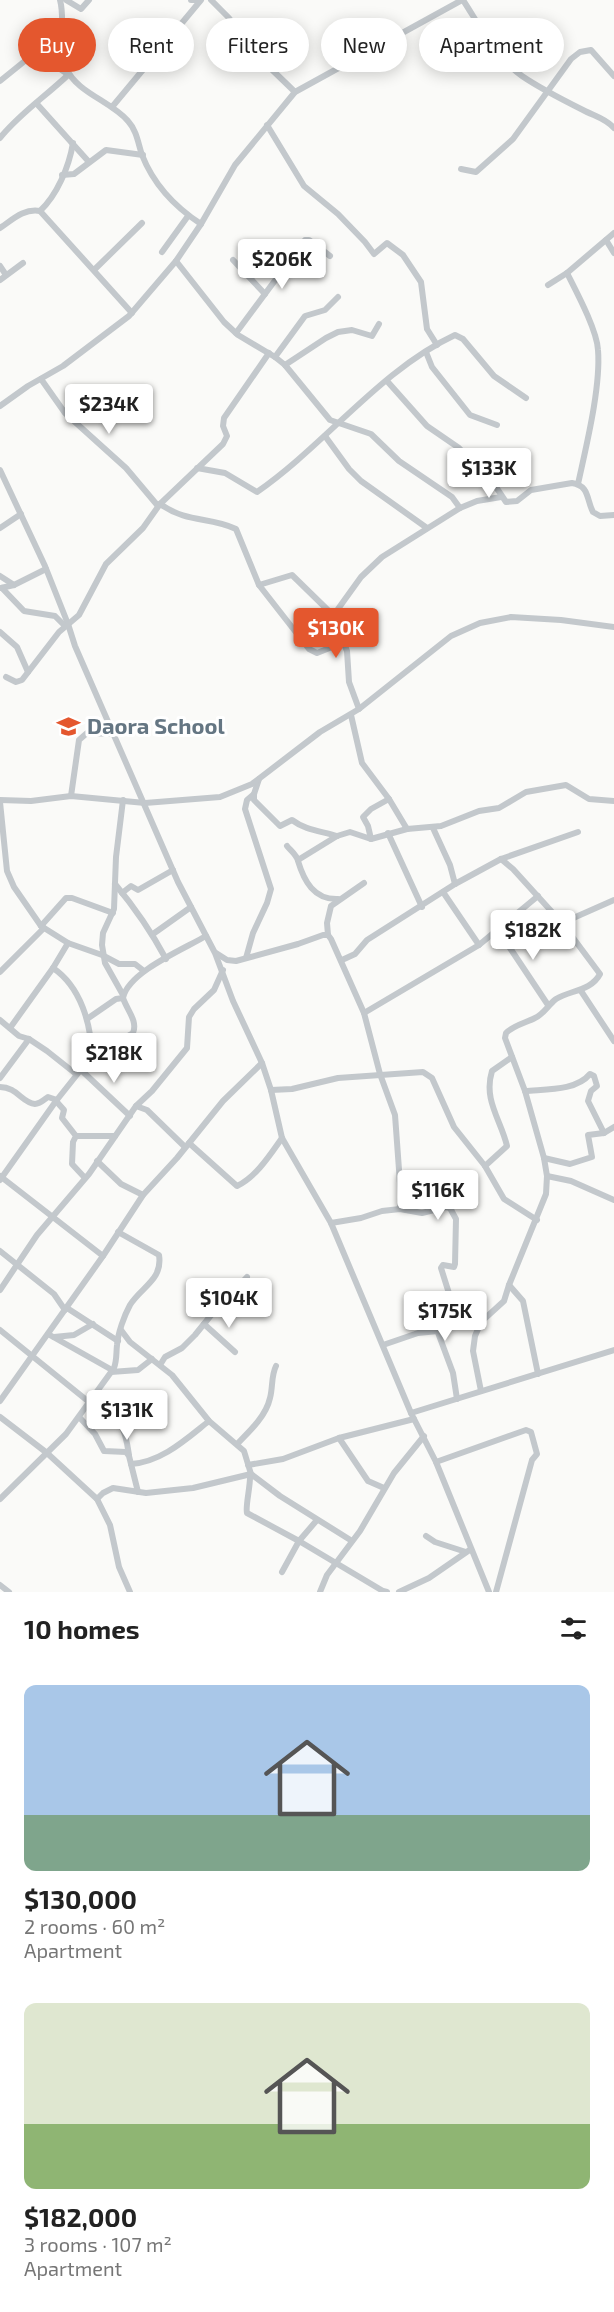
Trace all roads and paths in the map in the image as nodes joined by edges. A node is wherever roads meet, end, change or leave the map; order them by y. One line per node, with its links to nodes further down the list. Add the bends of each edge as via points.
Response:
1 (60, 0): 9 (street, via 64,17 63,57)
2 (66, 0): 3 (street, via 81,9)
3 (89, 0)
4 (190, 0): 5 (street)
5 (195, 0)
6 (201, 0): 15 (street)
7 (211, 0): 13 (street)
8 (463, 0): 12 (street, via 511,68); 13 (street)
9 (70, 76): 11 (street, via 54,65 26,60); 14 (street); 15 (street)
10 (614, 76): 12 (street, via 587,50 575,55)
11 (0, 81)
12 (548, 90): 17 (street, via 601,117); 22 (street, via 508,144 476,172)
13 (295, 92): 16 (street)
14 (37, 104): 18 (street); 19 (street)
15 (112, 106): 20 (street, via 134,129)
16 (267, 125): 27 (street, via 235,165); 47 (street, via 304,186 338,214 374,254 387,243 398,249 423,286 428,329)
17 (614, 128)
18 (0, 138)
19 (73, 143): 21 (street); 23 (street)
20 (143, 155): 21 (street, via 106,150); 25 (street, via 157,183)
21 (89, 162): 23 (street, via 74,174)
22 (461, 169)
23 (62, 175): 24 (street, via 50,201)
24 (40, 211): 28 (street, via 19,214); 38 (street)
25 (188, 216): 27 (street); 31 (street)
26 (142, 224): 38 (street)
27 (201, 224): 35 (street)
28 (0, 228)
29 (614, 233): 30 (street)
30 (606, 240): 32 (street); 39 (street)
31 (162, 252)
32 (614, 253)
33 (330, 256): 42 (street, via 307,239)
34 (233, 260): 42 (street)
35 (176, 261): 44 (street); 46 (street)
36 (23, 263): 40 (street)
37 (0, 266): 40 (street)
38 (94, 270): 44 (street)
39 (567, 273): 41 (street); 60 (street, via 598,351 595,396)
40 (3, 277)
41 (548, 285)
42 (264, 294): 46 (street)
43 (338, 297): 49 (street, via 325,310 305,316)
44 (132, 313): 51 (street)
45 (379, 324): 50 (street, via 372,336 352,330 338,332)
46 (236, 333): 49 (street)
47 (437, 345): 48 (street); 53 (street, via 458,335 494,376)
48 (426, 352): 52 (street); 56 (street, via 432,367 470,415)
49 (272, 355): 50 (street); 58 (street, via 224,418 225,441)
50 (285, 365): 55 (street, via 327,418)
51 (41, 379): 54 (street); 62 (street, via 65,412 126,468)
52 (387, 381): 55 (street); 61 (street, via 432,430 459,448 490,478)
53 (526, 398)
54 (0, 406)
55 (339, 423): 57 (street); 63 (street, via 371,434 399,461 452,497)
56 (497, 425)
57 (325, 436): 58 (street, via 257,492 225,473); 67 (street, via 361,481)
58 (197, 468): 62 (street)
59 (0, 470): 64 (street)
60 (578, 484): 61 (street, via 531,490 509,503); 65 (street, via 587,491 593,512)
61 (501, 497): 63 (street)
62 (159, 505): 71 (street, via 182,517 211,520 236,529); 74 (street, via 143,528 106,564 86,605)
63 (460, 508): 67 (street)
64 (21, 514): 66 (street); 68 (street)
65 (614, 515)
66 (0, 528)
67 (427, 528): 73 (street, via 368,570 343,602)
68 (46, 569): 70 (street); 74 (street)
69 (0, 576): 70 (street)
70 (14, 585): 72 (street)
71 (259, 585): 73 (street, via 292,574); 77 (street, via 309,649 317,652 332,647)
72 (1, 588): 74 (street, via 24,611 55,616)
73 (336, 618): 77 (street)
74 (67, 625): 78 (street); 82 (street)
75 (614, 627): 80 (street, via 511,617 480,623 451,636)
76 (0, 632): 78 (street, via 18,647)
77 (341, 638): 80 (street, via 347,651 349,682)
78 (28, 672): 79 (street, via 16,682)
79 (6, 677)
80 (359, 709): 81 (street)
81 (351, 715): 83 (street, via 320,732); 86 (street, via 362,763)
82 (115, 734): 85 (street, via 87,733 81,737); 90 (street)
83 (259, 779): 84 (street); 90 (street, via 219,797)
84 (254, 794): 95 (street, via 256,804 280,826 292,820 304,828); 122 (street, via 244,809 271,889)
85 (71, 796): 87 (street); 88 (street)
86 (390, 799): 92 (street); 96 (street, via 363,818)
87 (123, 800): 90 (street); 102 (street)
88 (0, 801): 113 (street, via 7,871)
89 (614, 801): 91 (street, via 589,799 566,785 526,792 498,808)
90 (145, 803): 100 (street)
91 (433, 828): 92 (street); 103 (street)
92 (407, 829): 94 (street)
93 (578, 832): 98 (street)
94 (388, 833): 96 (street); 110 (street)
95 (337, 836): 96 (street, via 350,832); 99 (street)
96 (371, 839)
97 (287, 846): 99 (street)
98 (501, 859): 103 (street); 106 (street)
99 (298, 860): 107 (street, via 302,876 320,897)
100 (173, 870): 105 (street, via 138,890 131,886); 109 (street)
101 (364, 883): 107 (street)
102 (115, 884): 105 (street); 111 (street)
103 (454, 884): 104 (street)
104 (443, 892): 110 (street); 119 (street)
105 (122, 893): 115 (street)
106 (538, 896): 112 (street); 114 (street)
107 (338, 899): 116 (street, via 331,906)
108 (614, 900): 112 (street)
109 (191, 907): 115 (street); 117 (street)
110 (422, 907): 124 (street)
111 (113, 913): 113 (street, via 66,898); 121 (street, via 103,933)
112 (562, 923): 129 (street, via 600,974)
113 (42, 927): 118 (street); 128 (street)
114 (498, 930): 119 (street); 131 (street)
115 (153, 934): 123 (street)
116 (328, 935): 122 (street); 124 (street)
117 (206, 936): 120 (street); 123 (street)
118 (68, 943): 121 (street); 125 (street)
119 (479, 945): 132 (street)
120 (215, 953): 122 (street, via 231,961); 126 (street)
121 (102, 955): 127 (street, via 122,964 135,964); 130 (street)
122 (246, 958)
123 (166, 959): 127 (street)
124 (342, 960): 132 (street)
125 (53, 968): 133 (street, via 71,985); 135 (street)
126 (223, 970): 140 (street); 148 (street, via 214,990 189,1017 187,1048)
127 (144, 971): 130 (street)
128 (0, 972)
129 (581, 991): 131 (street, via 573,991); 137 (street)
130 (123, 997): 133 (street); 138 (street, via 134,1021 133,1033)
131 (548, 1005): 139 (street, via 536,1018 508,1030 505,1038)
132 (364, 1013): 142 (street)
133 (87, 1019): 138 (street)
134 (0, 1020): 135 (street)
135 (10, 1029): 136 (street)
136 (29, 1039): 141 (street); 143 (street)
137 (614, 1041)
138 (92, 1056): 141 (street)
139 (512, 1057): 146 (street); 158 (street, via 492,1071 488,1086 507,1146)
140 (262, 1063): 145 (street); 155 (street, via 223,1101)
141 (78, 1072): 147 (street); 149 (street)
142 (380, 1074): 145 (street); 158 (street, via 427,1074 454,1127); 167 (street, via 396,1122)
143 (0, 1078)
144 (0, 1087): 147 (street, via 15,1090 34,1104 48,1097)
145 (272, 1090): 154 (street)
146 (525, 1091): 151 (street, via 571,1088 590,1074 594,1076 597,1086 588,1101); 156 (street)
147 (56, 1100): 152 (street, via 64,1110 62,1118); 161 (street)
148 (136, 1106): 149 (street); 155 (street, via 147,1110)
149 (130, 1116): 153 (street)
150 (614, 1127): 151 (street)
151 (604, 1133): 156 (street, via 588,1136 592,1157 570,1164)
152 (76, 1136): 153 (street); 162 (street, via 72,1164)
153 (115, 1136): 157 (street)
154 (282, 1138): 155 (street, via 249,1178 237,1186); 170 (street)
155 (187, 1145): 164 (street)
156 (544, 1158): 160 (street)
157 (97, 1161): 162 (street); 164 (street, via 121,1184)
158 (485, 1166): 169 (street, via 504,1199)
159 (442, 1175): 166 (street)
160 (547, 1176): 165 (street, via 571,1181); 169 (street, via 546,1194)
161 (1, 1178): 168 (street)
162 (85, 1178): 168 (street)
163 (463, 1190): 166 (street, via 462,1202)
164 (143, 1195): 171 (street)
165 (614, 1200)
166 (448, 1208): 167 (street, via 422,1213); 179 (street, via 456,1219 455,1264 441,1268)
167 (400, 1209): 170 (street)
168 (51, 1217): 173 (street); 174 (street)
169 (537, 1220): 176 (street)
170 (331, 1223): 188 (street)
171 (118, 1232): 173 (street); 184 (street, via 160,1257 157,1274 130,1306)
172 (0, 1251): 174 (street)
173 (103, 1256): 180 (street)
174 (16, 1265): 177 (street); 180 (street, via 54,1294)
175 (248, 1277): 182 (street)
176 (509, 1285): 196 (street, via 523,1301); 197 (street, via 504,1301 481,1322 475,1336 473,1351)
177 (0, 1290)
178 (481, 1297): 179 (street, via 456,1300)
179 (453, 1306): 185 (street, via 454,1322 448,1330)
180 (66, 1309): 181 (street); 186 (street)
181 (93, 1324): 186 (street, via 74,1335); 187 (street)
182 (204, 1324): 190 (street); 193 (street)
183 (0, 1330): 191 (street)
184 (121, 1330): 187 (street); 192 (street)
185 (437, 1330): 188 (street); 198 (street, via 453,1373)
186 (51, 1335): 191 (street); 195 (street)
187 (118, 1341): 195 (street)
188 (383, 1346): 201 (street)
189 (614, 1350): 196 (street)
190 (235, 1352)
191 (31, 1355): 199 (street); 200 (street)
192 (152, 1359): 193 (street); 195 (street, via 138,1370)
193 (160, 1365): 204 (street)
194 (276, 1366): 207 (street, via 270,1400 260,1419)
195 (111, 1371): 199 (street)
196 (538, 1374): 197 (street)
197 (482, 1391): 198 (street)
198 (457, 1399): 201 (street)
199 (90, 1400): 203 (street); 209 (street, via 124,1426)
200 (0, 1401)
201 (413, 1416): 205 (street); 206 (street)
202 (0, 1417): 208 (street)
203 (79, 1417): 208 (street); 209 (street, via 104,1451 126,1452)
204 (209, 1421): 207 (street); 211 (street, via 150,1461)
205 (424, 1436): 210 (street); 214 (street)
206 (339, 1438): 212 (street, via 283,1459); 214 (street, via 368,1481)
207 (237, 1444): 212 (street)
208 (47, 1452): 216 (street); 217 (street)
209 (129, 1456): 211 (street)
210 (436, 1462): 222 (street); 232 (street, via 526,1430 531,1432 537,1454 532,1460)
211 (131, 1464): 215 (street)
212 (248, 1465): 213 (street)
213 (251, 1474): 215 (street, via 193,1488); 218 (street); 220 (street, via 245,1510)
214 (384, 1488): 221 (street)
215 (138, 1492): 217 (street, via 113,1488)
216 (0, 1499)
217 (98, 1499): 227 (street)
218 (316, 1520): 220 (street); 221 (street)
219 (426, 1536): 222 (street, via 438,1544)
220 (299, 1541): 223 (street); 224 (street)
221 (352, 1542): 223 (street)
222 (468, 1550): 230 (street, via 429,1578); 231 (street)
223 (336, 1563): 228 (street); 229 (street)
224 (282, 1572)
225 (0, 1585): 226 (street)
226 (9, 1592)
227 (130, 1592)
228 (320, 1592)
229 (387, 1592)
230 (399, 1592)
231 (489, 1592)
232 (496, 1592)

